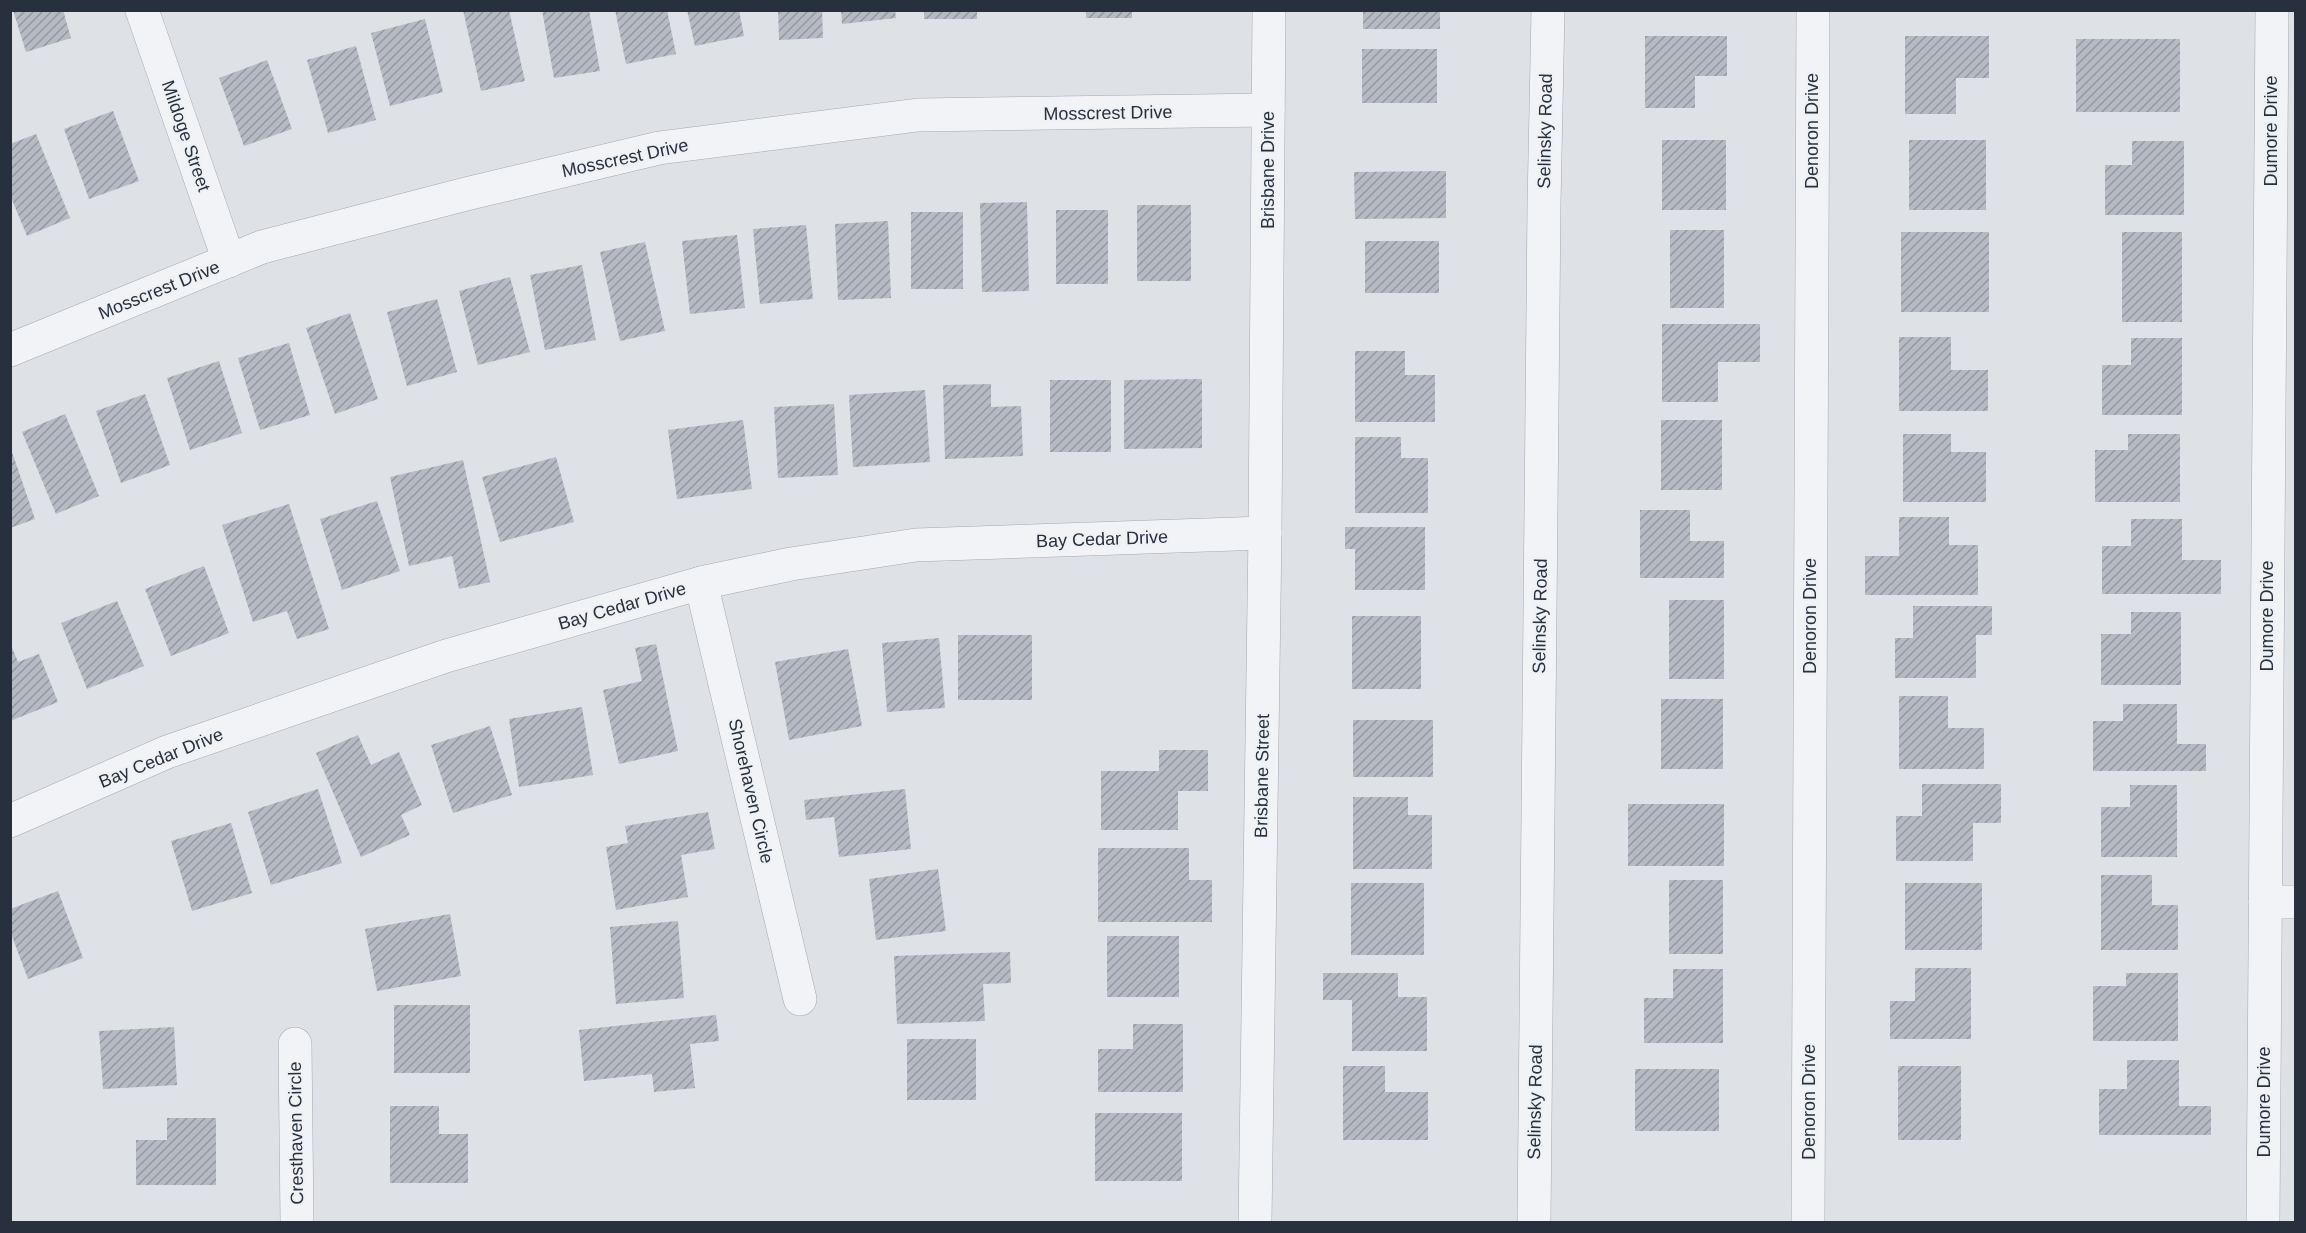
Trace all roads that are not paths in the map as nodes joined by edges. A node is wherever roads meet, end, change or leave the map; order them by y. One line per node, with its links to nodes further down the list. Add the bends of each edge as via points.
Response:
1 (142, 10): 7 (street, Mildoge Street)
2 (1269, 10): 6 (street, Brisbane Drive)
3 (1548, 10): 19 (street, Selinsky Road)
4 (1813, 10): 20 (street, Denoron Drive)
5 (2272, 10): 10 (street, Dumore Drive)
6 (1268, 110): 7 (street, Mosscrest Drive, via 918,116 659,148 274,244); 8 (street, Brisbane Drive)
7 (229, 261): 9 (street, Mosscrest Drive)
8 (1266, 330): 11 (street, Brisbane Street)
9 (10, 350)
10 (2282, 435): 14 (street, Dumore Drive)
11 (1265, 533): 12 (street, Bay Cedar Drive, via 916,545 791,564); 18 (street, Brisbane Street)
12 (701, 583): 13 (street, Bay Cedar Drive, via 446,656 209,737); 15 (street, Shorehaven Circle)
13 (10, 821)
14 (2280, 902): 21 (street, Dumore Drive)
15 (800, 999)
16 (295, 1044): 17 (street, Cresthaven Circle)
17 (297, 1222)
18 (1255, 1222)
19 (1534, 1222)
20 (1808, 1222)
21 (2263, 1222)

